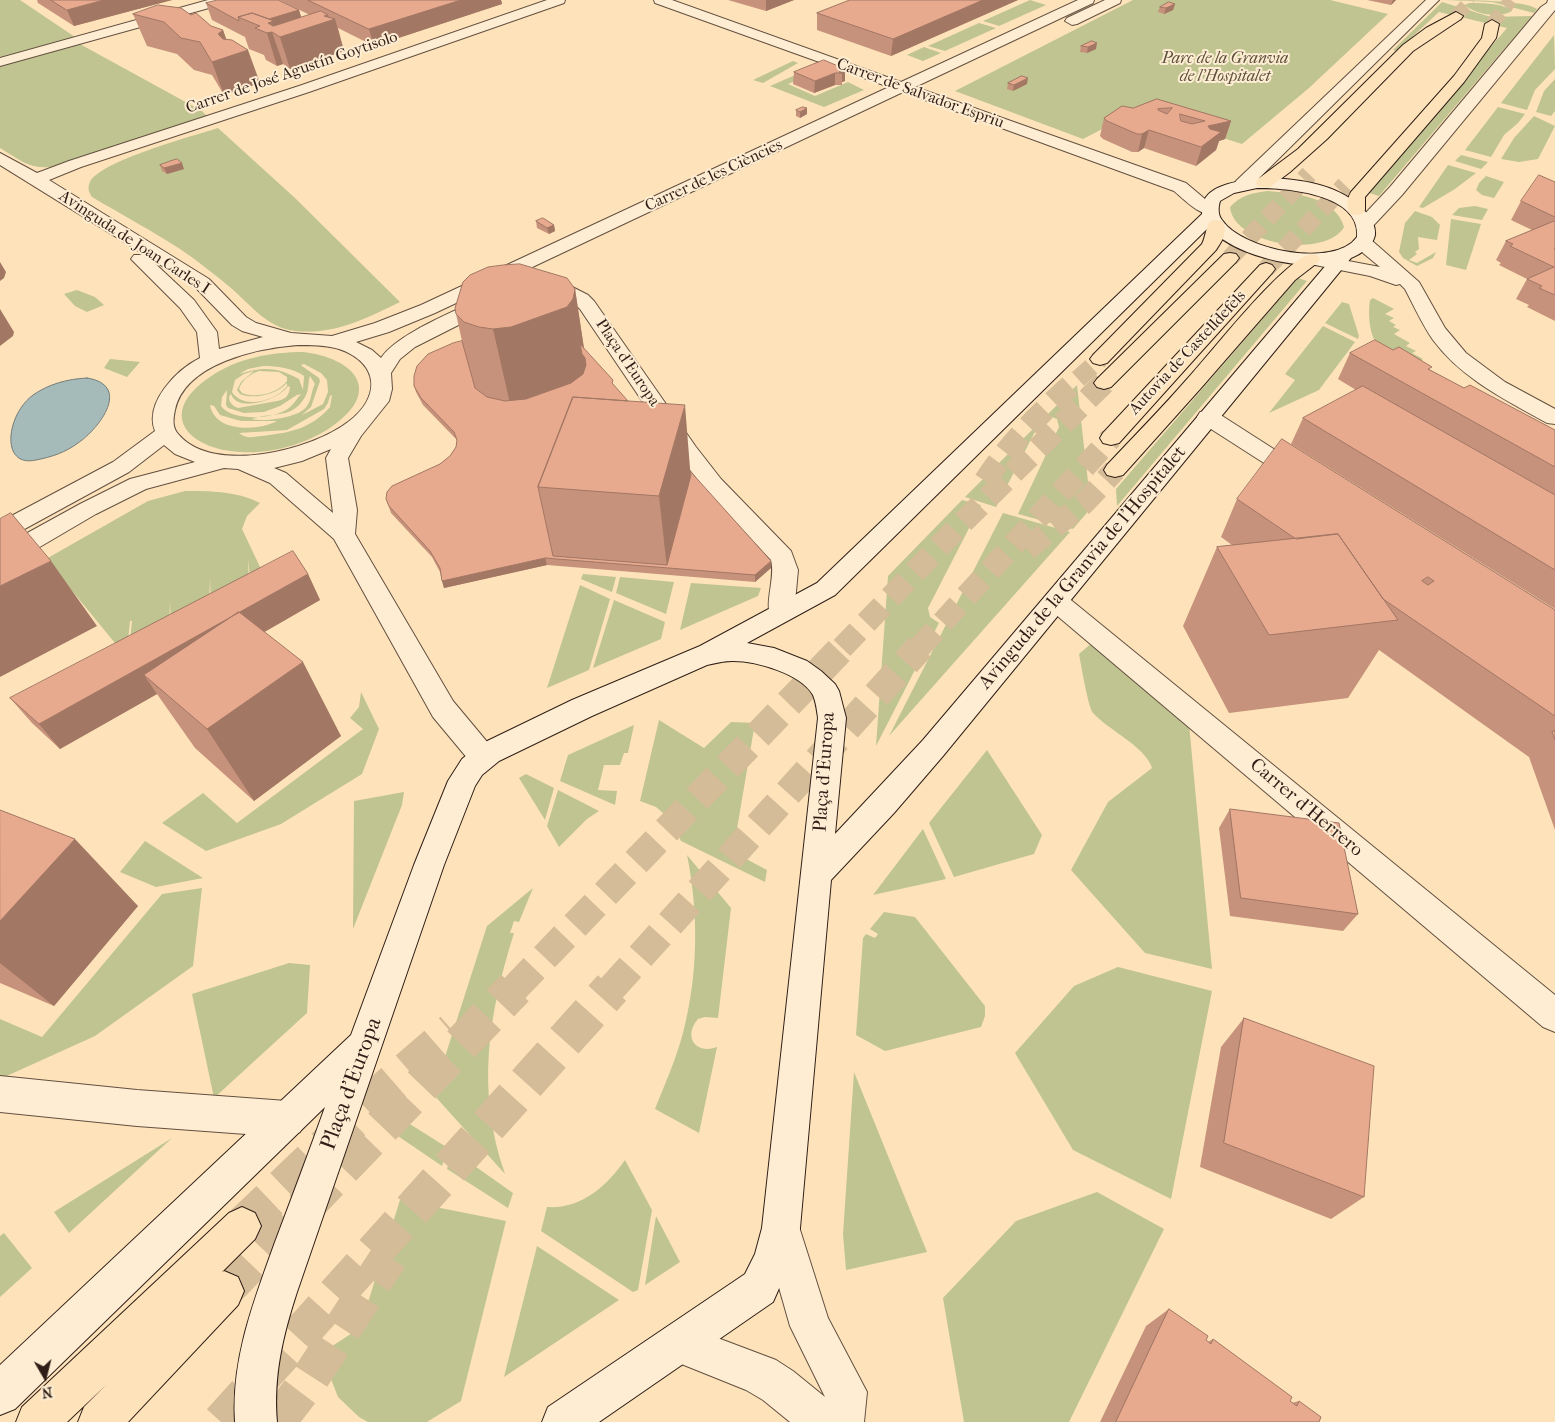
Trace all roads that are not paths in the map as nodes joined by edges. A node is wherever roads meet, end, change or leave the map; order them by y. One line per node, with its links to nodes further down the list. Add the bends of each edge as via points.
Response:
1 (222, 0): 8 (street)
2 (559, 0): 16 (street, Carrer de José Agustín Goytisolo)
3 (660, 0): 11 (street, Carrer de Salvador Espriu)
4 (1088, 0): 11 (street, Carrer de les Ciències)
5 (1115, 0): 10 (street)
6 (1433, 0): 19 (street)
7 (1545, 3): 21 (street, via 1506,57 1396,191)
8 (0, 62)
9 (1411, 65): 17 (highway, via 1456,16 1409,47 1324,134)
10 (977, 67)
11 (903, 88): 12 (street, Carrer de Salvador Espriu); 32 (street, Carrer de les Ciències, via 420,313)
12 (928, 91): 18 (street, Carrer de Salvador Espriu); 22 (street, Carrer de les Ciències)
13 (1385, 141): 21 (highway, via 1492,24 1489,38 1459,79 1357,196)
14 (0, 158): 16 (street, Avinguda de Joan Carles I)
15 (0, 174): 34 (street, Avinguda de Joan Carles I, via 143,260 187,304 207,332)
16 (36, 179): 31 (street, Avinguda de Joan Carles I, via 202,283 239,321 254,330)
17 (1264, 183): 19 (street, Carrer de Salvador Espriu); 21 (street, Carrer de Salvador Espriu, via 1315,190 1346,202)
18 (1180, 187): 19 (street, Carrer de Salvador Espriu); 20 (street, Carrer de Salvador Espriu)
19 (1235, 187): 20 (street, via 1212,199)
20 (1212, 217): 25 (street, Carrer de Salvador Espriu, via 1240,242 1256,249); 33 (highway, via 1216,234 1213,243); 50 (street, via 826,589)
21 (1361, 217): 23 (street, via 1369,234)
22 (624, 236)
23 (1364, 243): 26 (street, Avinguda de la Granvia de l'Hospitalet); 29 (street, via 1372,254)
24 (1230, 258): 36 (highway, Autovia de Castelldefels)
25 (1311, 259): 26 (street, Carrer de Salvador Espriu); 44 (highway, via 1292,272)
26 (1339, 260): 29 (street, Carrer de Salvador Espriu); 37 (street, Avinguda de la Granvia de l'Hospitalet)
27 (1266, 269): 41 (highway, Autovia de Castelldefels)
28 (540, 276): 50 (street, Plaça d'Europa, via 587,305 688,452 713,484 782,557 786,570)
29 (1412, 284): 38 (street, via 1428,317 1447,345 1465,363 1492,383)
30 (507, 293): 35 (street, via 408,343)
31 (292, 338): 32 (street); 34 (street, via 245,347)
32 (335, 341): 35 (street, via 356,348 372,359)
33 (1100, 359)
34 (210, 361): 40 (street, via 185,377 168,396 161,416)
35 (381, 373): 39 (street, via 382,390 374,409)
36 (1104, 383)
37 (1208, 417): 45 (street); 49 (street, Avinguda de la Granvia de l'Hospitalet)
38 (1555, 418)
39 (356, 427): 43 (street, via 330,443 298,456); 47 (street, via 337,458 346,510)
40 (165, 434): 42 (street, via 180,450); 46 (street, via 121,467)
41 (1111, 438)
42 (220, 462): 43 (street); 48 (street, via 138,484)
43 (245, 464): 47 (street, via 278,478)
44 (1115, 470)
45 (1316, 486)
46 (0, 532)
47 (343, 534): 52 (street, via 443,709)
48 (0, 559)
49 (1057, 602): 53 (street, Avinguda de la Granvia de l'Hospitalet, via 884,804); 54 (street, Carrer d'Herrero)
50 (782, 613): 51 (street)
51 (701, 656): 52 (street, Plaça d'Europa, via 582,708); 53 (street, Plaça d'Europa, via 735,651 774,658 798,668 825,691 832,718)
52 (483, 757): 55 (street, Plaça d'Europa, via 462,781)
53 (816, 875): 59 (street, Plaça d'Europa)
54 (1555, 1016)
55 (366, 1044): 57 (street); 65 (street, Plaça d'Europa, via 259,1347 253,1391)
56 (0, 1094): 57 (street)
57 (287, 1119): 62 (street)
58 (242, 1226): 63 (highway)
59 (781, 1228): 61 (street, Plaça d'Europa, via 773,1259 759,1288); 68 (street, Plaça d'Europa, via 810,1326 846,1392)
60 (224, 1291): 64 (highway)
61 (678, 1343): 66 (street, Plaça d'Europa); 67 (street, via 761,1375 788,1392 812,1415)
62 (0, 1394)
63 (37, 1422)
64 (99, 1422)
65 (256, 1422)
66 (563, 1422)
67 (826, 1422)
68 (842, 1422)

